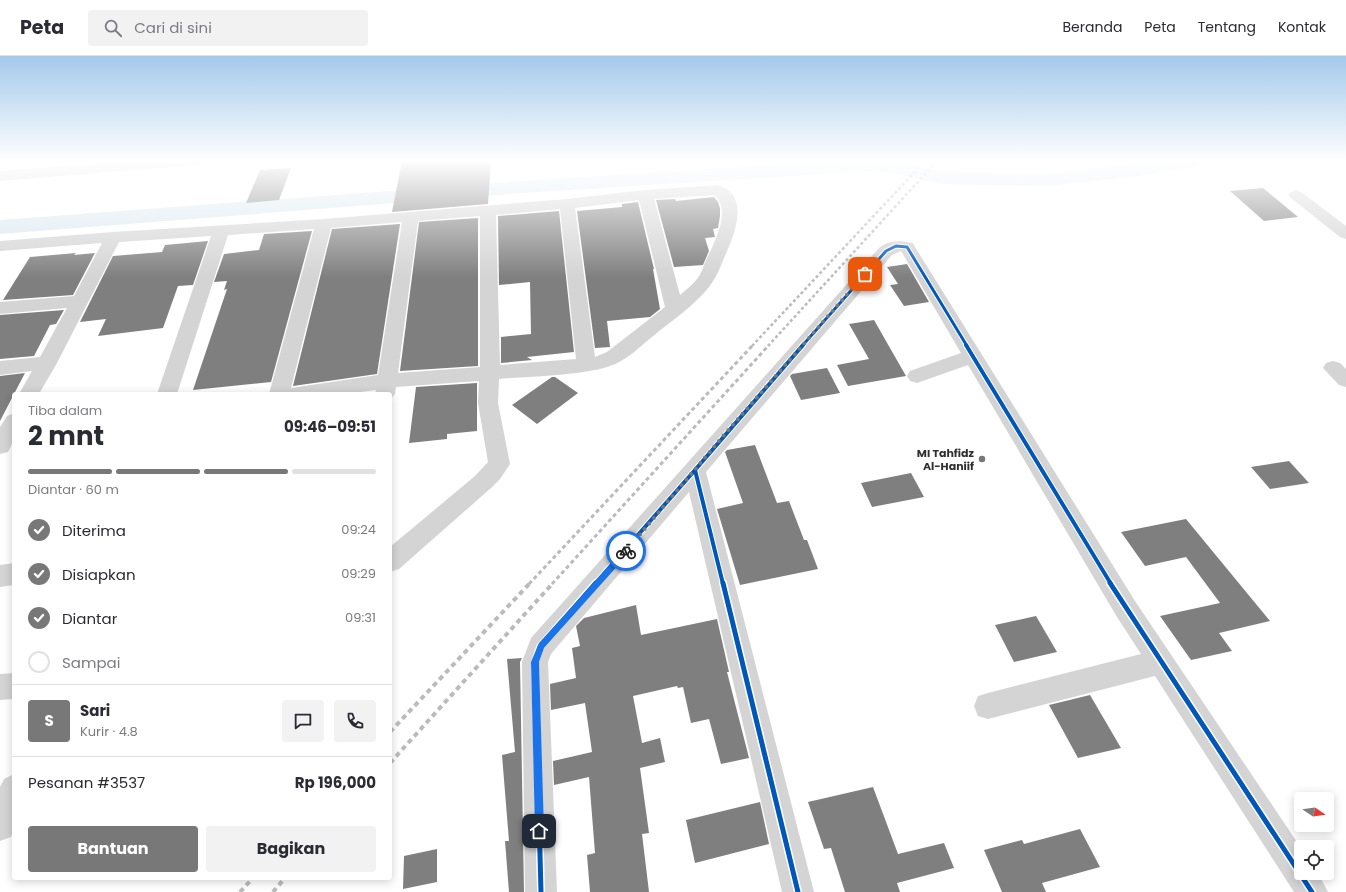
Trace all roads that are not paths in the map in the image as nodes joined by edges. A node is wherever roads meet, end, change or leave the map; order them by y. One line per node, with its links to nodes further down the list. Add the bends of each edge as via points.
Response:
1 (602, 200): 5 (street)
2 (646, 200): 15 (street)
3 (726, 200): 15 (street, via 730,217 727,233 706,280)
4 (1302, 200): 10 (street)
5 (567, 204): 6 (street); 18 (street)
6 (488, 211): 7 (street); 20 (street)
7 (411, 217): 8 (street); 22 (street)
8 (324, 224): 9 (street); 25 (street)
9 (221, 232): 11 (street); 24 (street)
10 (1346, 234)
11 (113, 237): 12 (street); 13 (street)
12 (0, 246)
13 (80, 301): 14 (street); 17 (street)
14 (0, 308)
15 (675, 309): 18 (street, via 614,357)
16 (973, 356): 21 (street); 29 (street, via 910,249 904,246 889,248); 33 (street, via 1126,609)
17 (47, 363): 19 (street); 23 (street)
18 (586, 365): 20 (street)
19 (0, 368)
20 (490, 373): 22 (street); 30 (street, via 487,397 498,459 497,467 488,478)
21 (916, 376)
22 (386, 388): 26 (street)
23 (30, 392)
24 (168, 392)
25 (280, 392)
26 (325, 392)
27 (12, 425): 28 (street)
28 (0, 446)
29 (695, 470): 39 (street, via 542,646 535,662); 40 (street)
30 (392, 560)
31 (12, 574): 32 (street)
32 (0, 576)
33 (1161, 662): 36 (street); 41 (street)
34 (12, 686): 35 (street)
35 (0, 687)
36 (988, 706)
37 (12, 794): 38 (street)
38 (0, 826)
39 (541, 892)
40 (798, 892)
41 (1312, 892)

